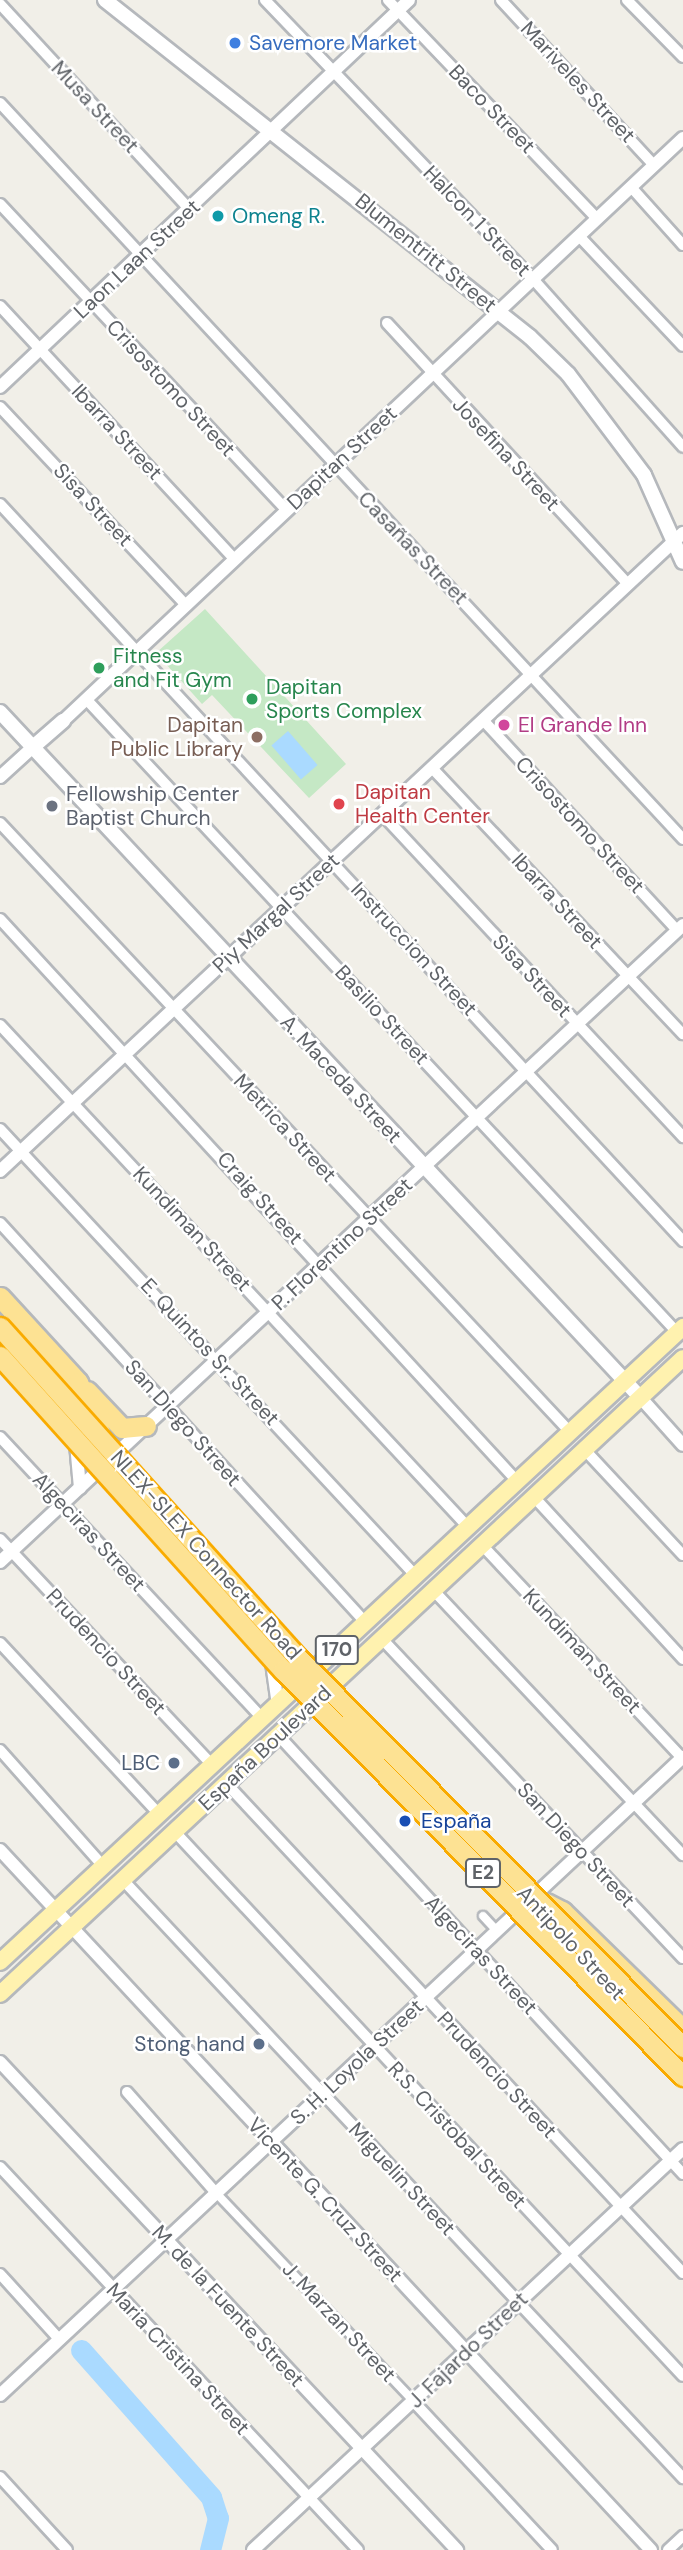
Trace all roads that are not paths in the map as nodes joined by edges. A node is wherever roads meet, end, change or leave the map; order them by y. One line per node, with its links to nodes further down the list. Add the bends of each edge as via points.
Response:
1 (105, 0): 12 (main road, Blumentritt Street)
2 (265, 0): 10 (street, Halcon 1 Street)
3 (388, 0): 8 (street, Baco Street)
4 (409, 0): 8 (street, Laon Laan Street)
5 (501, 0): 14 (street, Mariveles Street)
6 (627, 0): 9 (street)
7 (0, 4): 17 (street, Musa Street)
8 (397, 10): 10 (street, Laon Laan Street); 18 (street, Baco Street)
9 (683, 57)
10 (333, 73): 12 (street, Laon Laan Street); 22 (street, Halcon 1 Street)
11 (0, 103): 21 (street, Casañas Street)
12 (274, 130): 17 (street, Laon Laan Street); 25 (main road, Blumentritt Street)
13 (682, 140): 14 (street, Dapitan Street)
14 (654, 165): 15 (street, Dapitan Street)
15 (631, 187): 18 (street, Dapitan Street); 20 (street)
16 (0, 204): 23 (street, Crisostomo Street)
17 (190, 210): 21 (street, Laon Laan Street)
18 (597, 219): 19 (street, Dapitan Street)
19 (579, 236): 22 (street, Dapitan Street); 27 (street)
20 (683, 245)
21 (141, 256): 23 (street, Laon Laan Street); 33 (street, Casañas Street)
22 (533, 279): 25 (street, Dapitan Street); 32 (street, Halcon 1 Street)
23 (90, 302): 28 (street, Laon Laan Street); 35 (street, Crisostomo Street)
24 (0, 306): 28 (street, Ibarra Street)
25 (499, 312): 29 (street, Dapitan Street); 36 (main road, Blumentritt Street, via 568,374 607,422)
26 (387, 323): 29 (street, Josefina Street)
27 (683, 346)
28 (41, 350): 30 (street, Laon Laan Street); 37 (street, Ibarra Street)
29 (431, 375): 33 (street, Dapitan Street); 39 (street, Josefina Street)
30 (0, 387)
31 (0, 407): 40 (street, Sisa Street)
32 (683, 447)
33 (334, 465): 35 (street, Dapitan Street); 42 (street, Casañas Street)
34 (0, 504): 41 (street, Instruccion Street)
35 (286, 510): 37 (street, Dapitan Street)
36 (679, 537): 38 (main road, Blumentritt Street); 39 (street, Piy Margal Street)
37 (234, 559): 40 (street, Dapitan Street)
38 (683, 562)
39 (628, 584): 42 (street, Piy Margal Street)
40 (185, 604): 41 (street, Dapitan Street)
41 (137, 649): 43 (street, Dapitan Street); 53 (street, Instruccion Street)
42 (533, 673): 45 (street, Piy Margal Street); 52 (street, Casañas Street)
43 (86, 699): 46 (street, Dapitan Street); 54 (street, Basilio Street)
44 (0, 712): 47 (main road, A. Maceda Street)
45 (483, 720): 48 (street, Piy Margal Street); 56 (street, Crisostomo Street)
46 (63, 721): 47 (main road, Dapitan Street)
47 (33, 747): 49 (street, Dapitan Street); 57 (main road, A. Maceda Street)
48 (432, 768): 50 (street, Piy Margal Street); 58 (street, Ibarra Street)
49 (0, 777)
50 (382, 814): 53 (street, Piy Margal Street); 60 (street, Sisa Street)
51 (0, 823): 59 (street, Metrica Street)
52 (683, 839)
53 (332, 861): 54 (street, Piy Margal Street); 64 (street, Instruccion Street)
54 (283, 907): 57 (street, Piy Margal Street); 66 (street, Basilio Street)
55 (0, 919): 63 (street, Craig Street)
56 (680, 928): 58 (street, P. Florentino Street)
57 (228, 957): 59 (street, Piy Margal Street); 70 (main road, A. Maceda Street)
58 (628, 977): 60 (street, P. Florentino Street); 62 (street, Ibarra Street)
59 (175, 1008): 63 (street, Piy Margal Street); 72 (street, Metrica Street)
60 (577, 1024): 64 (street, P. Florentino Street); 68 (street, Sisa Street)
61 (0, 1025): 65 (street, Kundiman Street)
62 (683, 1034)
63 (127, 1053): 65 (street, Piy Margal Street); 75 (street, Craig Street)
64 (526, 1072): 66 (street, P. Florentino Street); 74 (street, Instruccion Street)
65 (73, 1103): 69 (street, Piy Margal Street); 77 (street, Kundiman Street)
66 (478, 1117): 70 (street, P. Florentino Street); 79 (street, Basilio Street)
67 (0, 1129): 69 (street, E. Quintos Sr. Street)
68 (683, 1137)
69 (21, 1152): 71 (street, Piy Margal Street); 82 (street, E. Quintos Sr. Street)
70 (425, 1167): 72 (street, P. Florentino Street); 84 (main road, A. Maceda Street)
71 (0, 1171)
72 (369, 1218): 75 (street, P. Florentino Street); 89 (street, Metrica Street)
73 (0, 1223): 87 (street, San Diego Street)
74 (683, 1241)
75 (320, 1264): 77 (street, P. Florentino Street); 96 (street, Craig Street)
76 (5, 1303): 85 (highway)
77 (269, 1312): 82 (street, P. Florentino Street); 100 (street, Kundiman Street)
78 (0, 1327): 143 (highway, NLEX-SLEX Connector Road / E2, bridge, via 297,1657)
79 (680, 1329): 84 (main road, España Boulevard / 170)
80 (0, 1356): 146 (highway, NLEX-SLEX Connector Road / E2, bridge, via 283,1670)
81 (683, 1358): 86 (main road, España Boulevard / 170)
82 (218, 1359): 87 (street, P. Florentino Street); 106 (street, E. Quintos Sr. Street)
83 (0, 1363): 91 (street)
84 (624, 1381): 86 (main road, A. Maceda Street); 89 (main road, España Boulevard / 170)
85 (78, 1382): 88 (highway, via 122,1428); 94 (highway, via 99,1432)
86 (640, 1397): 92 (street, A. Maceda Street); 93 (main road, España Boulevard / 170)
87 (168, 1406): 88 (street, P. Florentino Street); 108 (street, San Diego Street)
88 (146, 1426): 94 (street, P. Florentino Street)
89 (569, 1432): 96 (main road, España Boulevard / 170)
90 (0, 1437): 99 (street, Algeciras Street)
91 (76, 1444): 95 (street); 97 (street)
92 (683, 1445)
93 (584, 1449): 98 (main road, España Boulevard / 170); 104 (street)
94 (115, 1455): 95 (street, P. Florentino Street); 112 (street, Antipolo Street)
95 (100, 1469): 97 (street, P. Florentino Street); 114 (street, via 266,1647)
96 (517, 1481): 100 (main road, España Boulevard / 170)
97 (80, 1488): 99 (street, P. Florentino Street)
98 (534, 1497): 102 (main road, España Boulevard / 170); 111 (street)
99 (63, 1504): 103 (street, P. Florentino Street); 115 (street, Algeciras Street)
100 (468, 1527): 106 (main road, España Boulevard / 170)
101 (0, 1539): 103 (street, Prudencio Street)
102 (482, 1545): 107 (main road, España Boulevard / 170); 118 (street, Kundiman Street)
103 (12, 1551): 105 (street, P. Florentino Street); 119 (street, Prudencio Street)
104 (683, 1556)
105 (0, 1562)
106 (416, 1576): 108 (main road, España Boulevard / 170)
107 (434, 1591): 109 (main road, España Boulevard / 170); 121 (street)
108 (366, 1623): 112 (main road, España Boulevard / 170)
109 (383, 1640): 113 (main road, España Boulevard / 170); 125 (street, San Diego Street)
110 (0, 1643): 122 (street)
111 (683, 1659)
112 (317, 1669): 113 (street, Antipolo Street); 114 (main road, España Boulevard / 170)
113 (332, 1686): 116 (main road, España Boulevard / 170); 129 (street, Antipolo Street)
114 (278, 1705): 115 (main road, España Boulevard / 170)
115 (263, 1719): 119 (main road, España Boulevard / 170)
116 (279, 1736): 120 (main road, España Boulevard / 170); 136 (street, Algeciras Street)
117 (0, 1750): 127 (street)
118 (683, 1757): 121 (street, S. H. Loyola Street)
119 (213, 1766): 122 (main road, España Boulevard / 170)
120 (226, 1783): 123 (main road, España Boulevard / 170); 140 (street, Prudencio Street)
121 (634, 1803): 125 (street, S. H. Loyola Street); 126 (street)
122 (159, 1814): 127 (main road, España Boulevard / 170)
123 (175, 1832): 128 (main road, España Boulevard / 170); 142 (street, R.S. Cristobal Street)
124 (0, 1850): 131 (street, Vicente G. Cruz Street)
125 (584, 1852): 129 (street, S. H. Loyola Street); 137 (street, San Diego Street)
126 (683, 1856)
127 (103, 1866): 131 (main road, España Boulevard / 170)
128 (122, 1879): 134 (main road, España Boulevard / 170); 148 (street, Miguelin Street)
129 (531, 1900): 133 (street, S. H. Loyola Street); 141 (highway, via 562,1911); 145 (street, Antipolo Street)
130 (498, 1901): 133 (street)
131 (56, 1910): 134 (street, Vicente G. Cruz Street); 138 (main road, España Boulevard / 170)
132 (483, 1916): 135 (street)
133 (512, 1916): 135 (street, S. H. Loyola Street)
134 (72, 1926): 139 (main road, España Boulevard / 170); 149 (street, Vicente G. Cruz Street)
135 (496, 1930): 136 (street, S. H. Loyola Street)
136 (476, 1949): 140 (street, S. H. Loyola Street); 151 (street, Algeciras Street)
137 (683, 1958)
138 (0, 1961)
139 (0, 1994)
140 (425, 1998): 142 (street, S. H. Loyola Street); 155 (street, Prudencio Street)
141 (683, 2029)
142 (374, 2046): 148 (street, S. H. Loyola Street); 157 (street, R.S. Cristobal Street)
143 (683, 2047)
144 (0, 2062): 156 (street, M. de la Fuente Street)
145 (683, 2063)
146 (683, 2076)
147 (127, 2092): 154 (street, J. Marzan Street)
148 (323, 2095): 149 (street, S. H. Loyola Street); 161 (street, Miguelin Street)
149 (272, 2141): 154 (street, S. H. Loyola Street); 163 (street, Vicente G. Cruz Street)
150 (683, 2149): 151 (street, J. Fajardo Street)
151 (671, 2161): 153 (street, Algeciras Street); 155 (street, J. Fajardo Street)
152 (0, 2166): 160 (street, Maria Cristina Street)
153 (683, 2174)
154 (216, 2193): 156 (street, S. H. Loyola Street); 166 (street, J. Marzan Street)
155 (621, 2207): 157 (street, J. Fajardo Street); 158 (street, Prudencio Street)
156 (166, 2239): 160 (street, S. H. Loyola Street); 167 (street, M. de la Fuente Street)
157 (568, 2254): 161 (street, J. Fajardo Street); 164 (street, R.S. Cristobal Street)
158 (683, 2273)
159 (0, 2274): 162 (street)
160 (112, 2288): 162 (street, S. H. Loyola Street); 170 (street, Maria Cristina Street)
161 (518, 2302): 163 (street, J. Fajardo Street); 169 (street, Miguelin Street)
162 (59, 2339): 165 (street, S. H. Loyola Street)
163 (466, 2352): 166 (street, J. Fajardo Street); 177 (street, Vicente G. Cruz Street)
164 (683, 2376)
165 (3, 2386)
166 (414, 2402): 167 (street, J. Fajardo Street); 176 (street, J. Marzan Street)
167 (361, 2448): 170 (street, J. Fajardo Street); 175 (street, M. de la Fuente Street)
168 (0, 2477): 172 (street)
169 (683, 2478)
170 (308, 2499): 173 (street, J. Fajardo Street); 174 (street, Maria Cristina Street)
171 (683, 2536): 178 (street)
172 (67, 2550)
173 (253, 2550)
174 (358, 2550)
175 (457, 2550)
176 (552, 2550)
177 (650, 2550)
178 (668, 2550)

